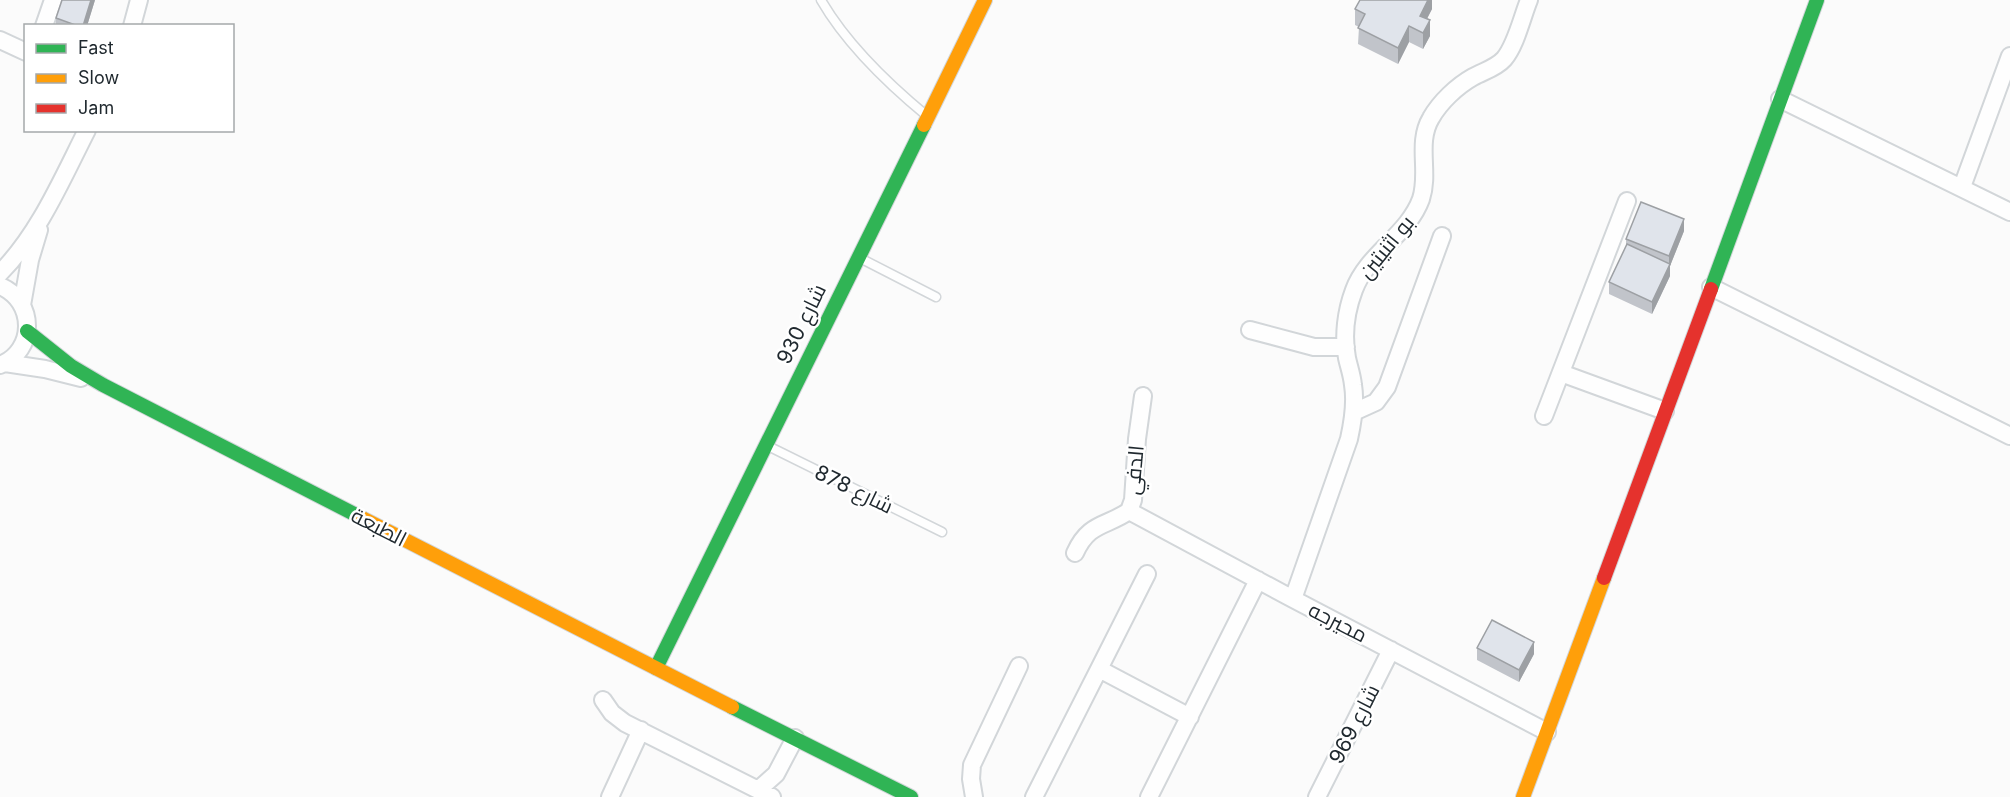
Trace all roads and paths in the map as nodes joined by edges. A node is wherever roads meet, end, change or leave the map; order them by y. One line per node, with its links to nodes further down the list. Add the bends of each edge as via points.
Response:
1 (53, 0): 7 (street)
2 (139, 0): 8 (street)
3 (821, 0): 13 (lane, via 850,41 902,96)
4 (986, 0): 13 (street, شارع 930)
5 (1529, 0): 28 (street, بو اثنيتين, via 1503,60 1457,88 1431,118 1424,138 1421,198 1408,222 1359,279 1348,313)
6 (1817, 0): 12 (street)
7 (45, 24)
8 (133, 24)
9 (0, 40): 10 (street)
10 (24, 51)
11 (2010, 56): 15 (street)
12 (1780, 99): 15 (street); 23 (street)
13 (927, 116): 20 (street, شارع 930)
14 (86, 132): 18 (street)
15 (1962, 187): 17 (street)
16 (1627, 201): 30 (street)
17 (2010, 212)
18 (45, 213): 21 (street); 25 (street, via 30,260)
19 (1442, 237): 34 (street, via 1388,387 1376,402)
20 (858, 257): 24 (lane); 37 (street, شارع 930)
21 (0, 273)
22 (0, 286): 25 (street)
23 (1711, 287): 33 (street); 36 (street)
24 (936, 297)
25 (22, 305): 27 (street)
26 (1250, 330): 28 (street, via 1314,347)
27 (27, 331): 29 (street, via 18,353); 31 (street, الطبعة, via 71,366)
28 (1346, 347): 34 (street, بو اثنيتين)
29 (2, 364): 31 (street, via 45,369)
30 (1561, 373): 33 (street); 35 (street)
31 (103, 385): 46 (street, الطبعة)
32 (1143, 396): 38 (street, الدفي)
33 (1665, 411): 51 (street)
34 (1354, 412): 43 (street, بو اثنيتين, via 1349,439)
35 (1544, 416)
36 (2010, 436)
37 (765, 445): 39 (lane, شارع 878); 46 (street, شارع 930)
38 (1129, 510): 40 (street, الدفي, via 1092,529); 42 (street, محيرجه)
39 (942, 532)
40 (1075, 553)
41 (1147, 574): 47 (street)
42 (1258, 580): 43 (street, محيرجه); 49 (street)
43 (1293, 599): 44 (street, محيرجه)
44 (1391, 650): 51 (street, محيرجه); 59 (street, شارع 969)
45 (1019, 666): 56 (street, via 972,765)
46 (656, 668): 52 (street, الطبعة)
47 (1099, 669): 49 (street); 57 (street)
48 (603, 700): 50 (street, via 618,718)
49 (1190, 717): 58 (street)
50 (641, 730): 53 (street); 54 (street)
51 (1547, 732): 60 (street)
52 (795, 738): 53 (street); 55 (street, الطبعة)
53 (765, 793)
54 (610, 797)
55 (911, 797)
56 (974, 797)
57 (1034, 797)
58 (1149, 797)
59 (1317, 797)
60 (1523, 797)

